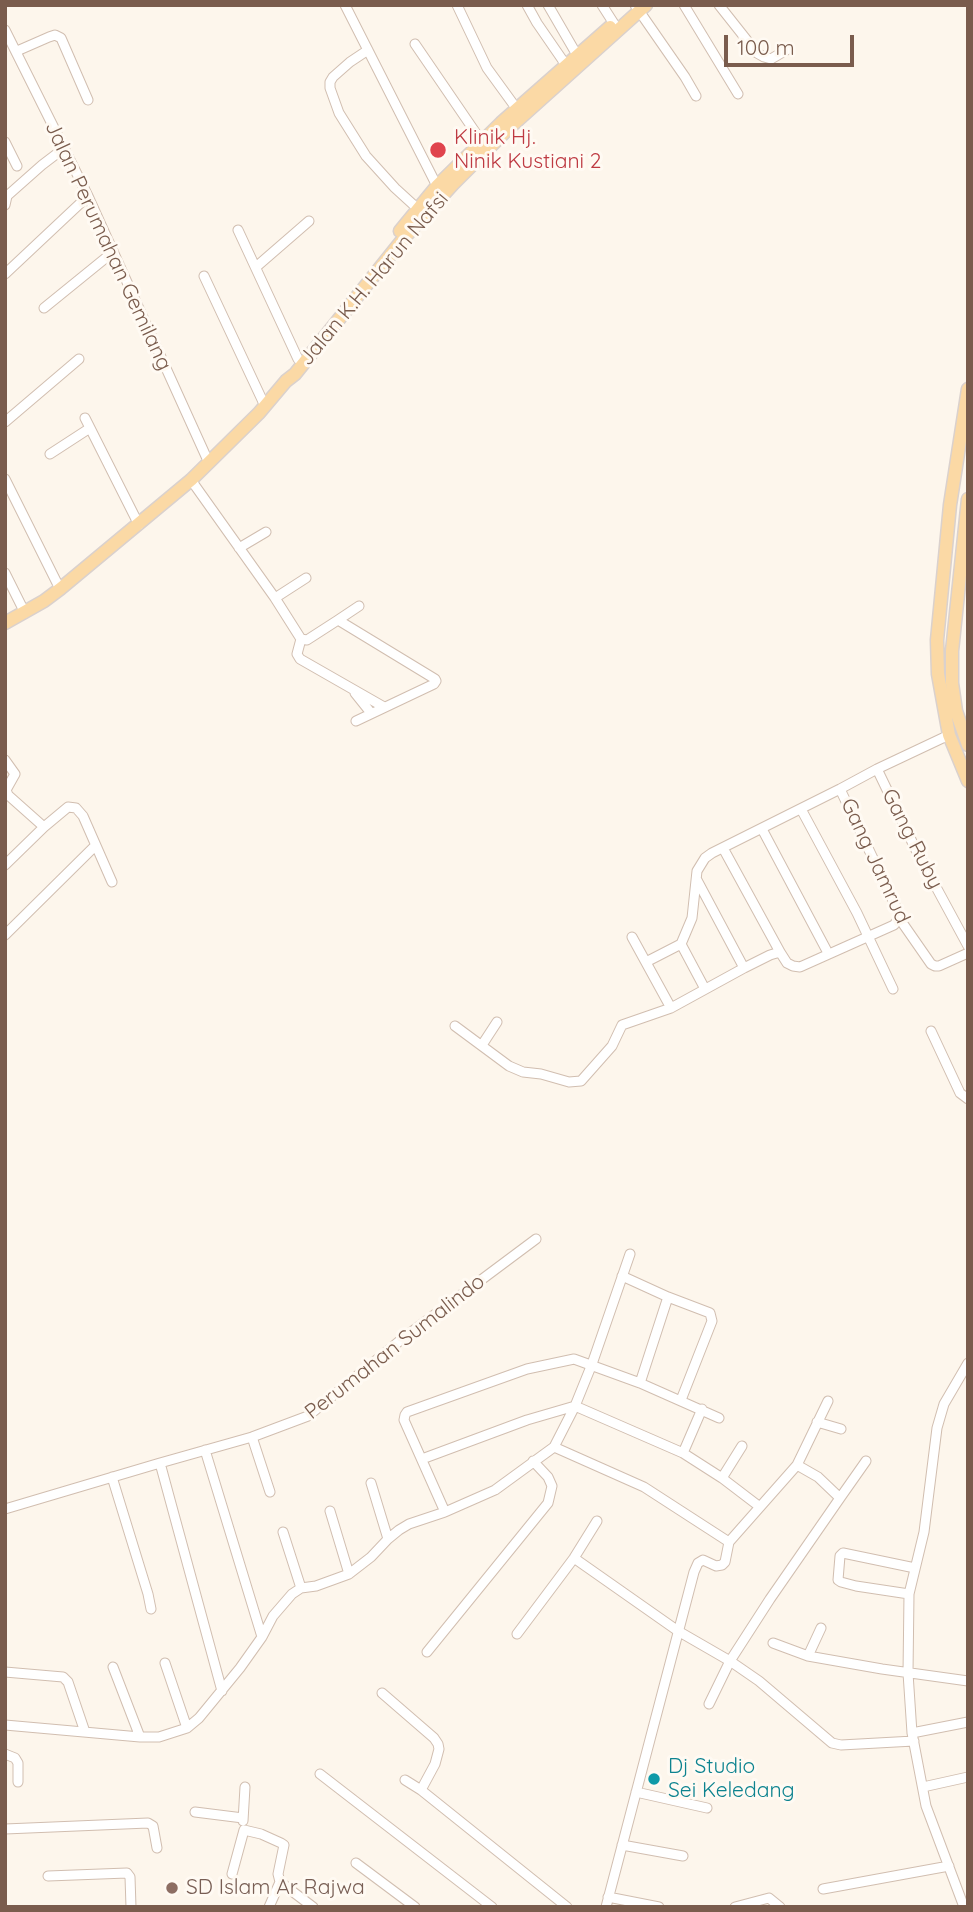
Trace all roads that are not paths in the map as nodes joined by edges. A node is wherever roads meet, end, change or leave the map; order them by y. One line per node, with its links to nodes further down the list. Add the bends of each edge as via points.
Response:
1 (345, 5): 13 (street)
2 (457, 5): 20 (street, via 487,68)
3 (527, 5): 16 (street)
4 (548, 5): 15 (street)
5 (602, 5): 9 (street)
6 (684, 5): 17 (street)
7 (719, 5): 12 (street, via 757,53 771,59)
8 (640, 7): 9 (main road, Jalan K.H. Harun Nafsi); 18 (street)
9 (616, 27): 15 (main road, Jalan K.H. Harun Nafsi); 16 (main road, Jalan K.H. Harun Nafsi)
10 (6, 34): 14 (street, Jalan Perumahan Gemilang)
11 (415, 44): 22 (street)
12 (788, 49)
13 (368, 50): 25 (street); 28 (street, via 333,77 330,88 339,113 366,156)
14 (16, 51): 19 (street, via 48,37 61,38); 23 (street, Jalan Perumahan Gemilang)
15 (578, 55): 16 (main road, Jalan K.H. Harun Nafsi)
16 (569, 69): 20 (main road, Jalan K.H. Harun Nafsi)
17 (738, 94)
18 (696, 96)
19 (88, 100)
20 (519, 113): 22 (main road, Jalan K.H. Harun Nafsi); 30 (main road, Jalan K.H. Harun Nafsi)
21 (5, 142): 24 (street)
22 (482, 142): 25 (main road, Jalan K.H. Harun Nafsi)
23 (61, 144): 26 (street, Jalan Perumahan Gemilang); 27 (street, via 7,196)
24 (17, 166)
25 (437, 187): 28 (main road, Jalan K.H. Harun Nafsi)
26 (88, 196): 32 (street, Jalan Perumahan Gemilang); 34 (street)
27 (5, 205)
28 (418, 209): 30 (main road, Jalan K.H. Harun Nafsi)
29 (309, 221): 33 (street)
30 (408, 228): 38 (main road, Jalan K.H. Harun Nafsi); 39 (main road, Jalan K.H. Harun Nafsi)
31 (238, 230): 33 (street)
32 (113, 252): 36 (street); 46 (street, Jalan Perumahan Gemilang)
33 (256, 267): 38 (street)
34 (5, 274)
35 (204, 276): 41 (street)
36 (44, 308)
37 (79, 359): 43 (street)
38 (298, 359): 39 (main road, Jalan K.H. Harun Nafsi)
39 (286, 381): 41 (main road, Jalan K.H. Harun Nafsi)
40 (968, 389): 50 (main road)
41 (265, 406): 46 (main road, Jalan K.H. Harun Nafsi)
42 (85, 418): 44 (street)
43 (5, 422)
44 (90, 429): 45 (street); 51 (street)
45 (50, 454)
46 (209, 463): 48 (main road, Jalan K.H. Harun Nafsi)
47 (5, 479): 56 (street)
48 (191, 480): 51 (main road, Jalan K.H. Harun Nafsi); 53 (street)
49 (967, 503): 50 (main road); 68 (main road, via 952,683)
50 (950, 505): 67 (main road, via 937,640)
51 (139, 525): 56 (main road, Jalan K.H. Harun Nafsi)
52 (265, 531): 53 (street)
53 (240, 548): 57 (street)
54 (5, 573): 59 (street)
55 (306, 578): 57 (street)
56 (61, 589): 59 (main road, Jalan K.H. Harun Nafsi)
57 (275, 598): 62 (street)
58 (359, 606): 60 (street)
59 (25, 613): 61 (main road, Jalan K.H. Harun Nafsi)
60 (338, 620): 62 (street, via 307,640); 64 (street, via 435,679 434,684)
61 (5, 623)
62 (301, 639): 63 (street, via 300,659)
63 (351, 688): 64 (street); 65 (street)
64 (384, 707): 65 (street)
65 (371, 713): 66 (street)
66 (356, 721)
67 (949, 736): 70 (street); 71 (main road)
68 (968, 746)
69 (5, 760): 74 (street, via 15,774 8,795)
70 (877, 769): 72 (street); 86 (street, Gang Ruby)
71 (968, 781)
72 (841, 789): 73 (street); 81 (street, Gang Jamrud)
73 (801, 809): 75 (street); 84 (street)
74 (44, 827): 76 (street, via 71,806 83,816); 78 (street)
75 (762, 829): 77 (street); 88 (street)
76 (95, 846): 80 (street); 82 (street)
77 (723, 848): 79 (street, via 701,863); 87 (street)
78 (5, 865)
79 (696, 878): 85 (street, via 692,918); 91 (street)
80 (112, 882)
81 (899, 919): 84 (street); 89 (street, Gang Jamrud, via 935,967)
82 (5, 935)
83 (632, 937): 90 (street)
84 (868, 937): 88 (street); 93 (street)
85 (681, 944): 90 (street); 92 (street)
86 (968, 946)
87 (780, 952): 88 (street, via 787,963 800,967); 91 (street)
88 (828, 953)
89 (968, 953)
90 (646, 962): 94 (street)
91 (744, 968): 92 (street)
92 (705, 989): 94 (street)
93 (893, 989)
94 (671, 1008): 98 (street, via 622,1025 612,1046 581,1081 523,1072)
95 (497, 1022): 98 (street)
96 (455, 1026): 98 (street)
97 (931, 1031): 99 (street, via 960,1093)
98 (482, 1045)
99 (968, 1099)
100 (536, 1239): 114 (street, Perumahan Sumalindo, via 308,1416)
101 (630, 1254): 102 (street)
102 (622, 1276): 103 (street); 105 (street)
103 (668, 1297): 106 (street); 107 (street, via 708,1311 712,1318)
104 (968, 1363): 138 (street, via 944,1404 937,1428)
105 (592, 1364): 106 (street); 109 (street); 119 (street, via 570,1359 527,1369 407,1412 404,1420)
106 (640, 1383): 107 (street)
107 (681, 1400): 110 (street)
108 (828, 1401): 112 (street)
109 (575, 1406): 116 (street); 118 (street); 119 (street)
110 (702, 1409): 111 (street); 118 (street)
111 (719, 1418)
112 (817, 1422): 113 (street); 123 (street)
113 (841, 1429)
114 (252, 1437): 117 (street, Perumahan Sumalindo); 127 (street)
115 (742, 1446): 125 (street)
116 (554, 1447): 120 (street); 136 (street, via 644,1487)
117 (205, 1450): 122 (street, Perumahan Sumalindo); 146 (street)
118 (683, 1453): 125 (street)
119 (422, 1459): 132 (street)
120 (533, 1461): 132 (street, via 495,1490); 148 (street, via 552,1486 548,1503)
121 (866, 1461): 128 (street)
122 (160, 1463): 124 (street, Perumahan Sumalindo); 156 (street)
123 (797, 1465): 128 (street); 129 (street)
124 (112, 1477): 130 (street, Perumahan Sumalindo); 142 (street)
125 (722, 1478): 129 (street)
126 (371, 1483): 135 (street)
127 (270, 1492)
128 (840, 1498): 150 (street)
129 (761, 1507): 136 (street)
130 (5, 1508)
131 (330, 1511): 139 (street)
132 (445, 1512): 135 (street, via 409,1524)
133 (597, 1521): 137 (street)
134 (283, 1532): 140 (street)
135 (388, 1539): 139 (street)
136 (729, 1542): 144 (street, via 722,1565 705,1560 698,1563)
137 (574, 1558): 144 (street); 145 (street)
138 (915, 1567): 141 (street); 141 (street, via 846,1553 840,1556 839,1581)
139 (349, 1574): 140 (street)
140 (301, 1588): 146 (street, via 284,1601)
141 (909, 1594): 154 (street)
142 (151, 1609)
143 (821, 1629): 149 (street)
144 (678, 1631): 150 (street); 173 (street)
145 (517, 1634)
146 (262, 1637): 156 (street)
147 (773, 1643): 149 (street)
148 (427, 1652)
149 (808, 1656): 154 (street)
150 (730, 1661): 158 (street); 164 (street, via 836,1745)
151 (164, 1663): 161 (street)
152 (113, 1667): 163 (street)
153 (5, 1672): 162 (street, via 63,1677)
154 (908, 1673): 155 (street); 164 (street)
155 (968, 1681)
156 (222, 1691): 161 (street)
157 (382, 1693): 172 (street, via 438,1744 435,1764)
158 (709, 1704)
159 (968, 1723): 164 (street)
160 (5, 1725): 162 (street)
161 (187, 1728): 163 (street, via 159,1737)
162 (85, 1732): 163 (street)
163 (140, 1737)
164 (913, 1737): 171 (street)
165 (5, 1754): 169 (street, via 18,1763)
166 (320, 1774): 194 (street)
167 (968, 1777): 171 (street)
168 (405, 1780): 172 (street)
169 (18, 1782)
170 (245, 1787): 176 (street)
171 (923, 1787): 183 (street)
172 (421, 1790): 195 (street)
173 (636, 1792): 174 (street); 179 (street)
174 (707, 1808)
175 (195, 1812): 176 (street)
176 (243, 1818): 178 (street)
177 (5, 1829): 180 (street, via 148,1823 153,1826)
178 (244, 1830): 184 (street); 186 (street, via 284,1845)
179 (622, 1845): 181 (street); 188 (street)
180 (157, 1848)
181 (683, 1856)
182 (356, 1863): 193 (street)
183 (949, 1866): 187 (street); 199 (street)
184 (232, 1874)
185 (48, 1876): 190 (street, via 127,1874)
186 (280, 1882): 191 (street); 192 (street)
187 (823, 1889)
188 (607, 1902): 196 (street)
189 (762, 1903): 197 (street); 198 (street, via 771,1898)
190 (131, 1907)
191 (269, 1907)
192 (313, 1907)
193 (415, 1907)
194 (492, 1907)
195 (567, 1907)
196 (659, 1907)
197 (735, 1907)
198 (780, 1907)
199 (964, 1907)

